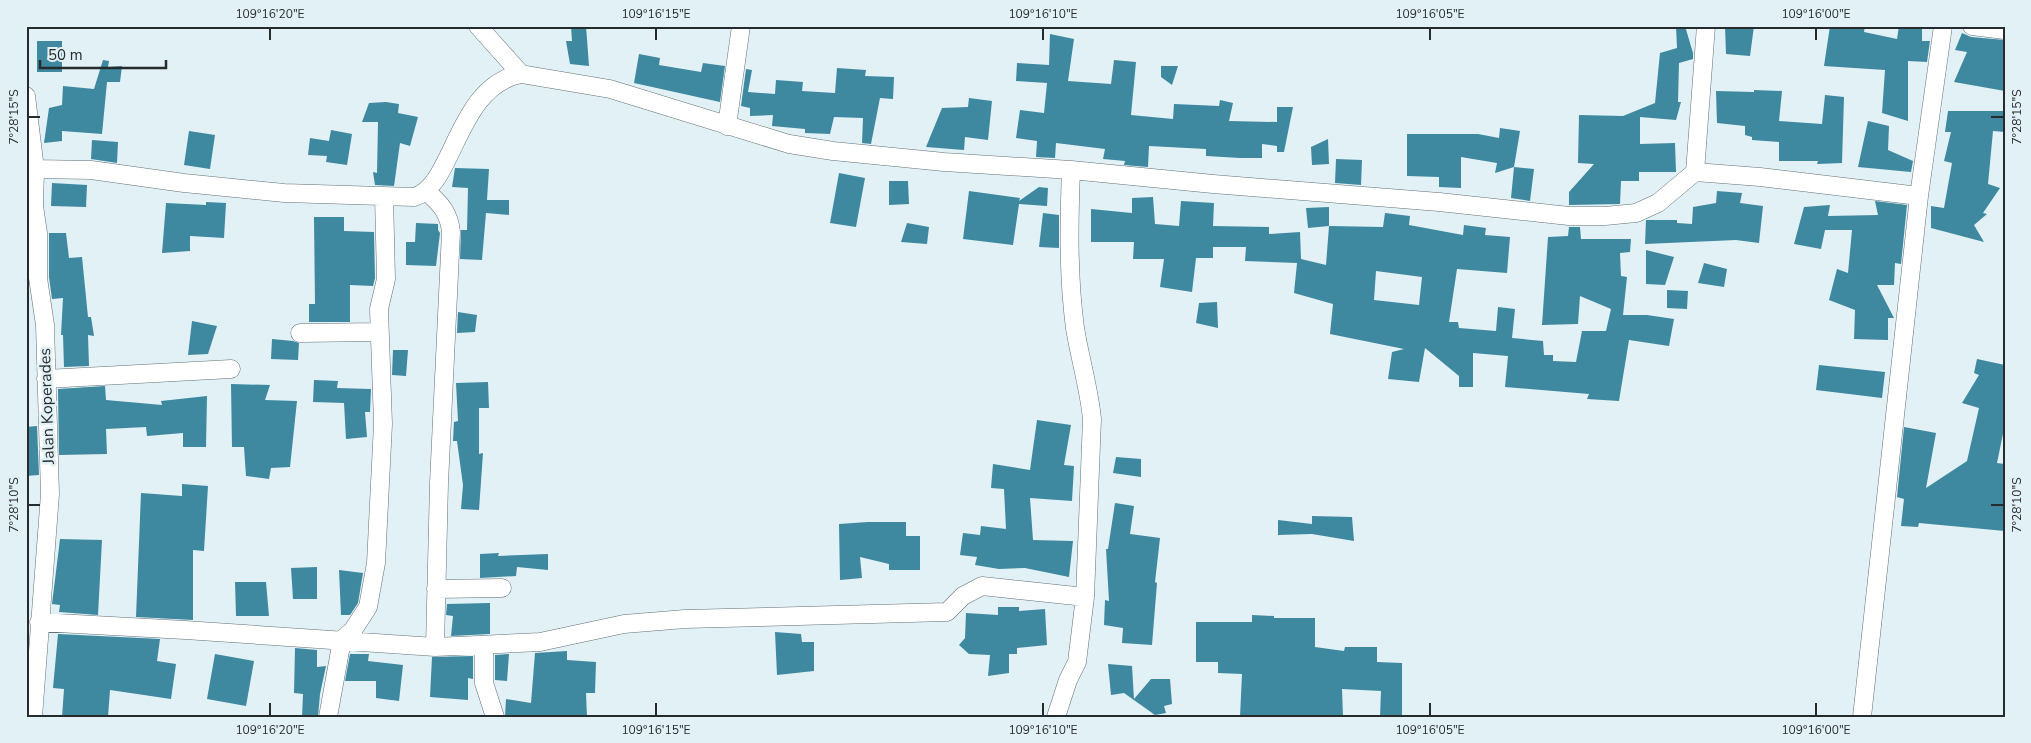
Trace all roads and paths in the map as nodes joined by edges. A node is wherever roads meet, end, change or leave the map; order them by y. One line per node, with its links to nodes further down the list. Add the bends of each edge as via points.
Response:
1 (478, 26): 7 (street)
2 (741, 26): 9 (street)
3 (1706, 26): 12 (street)
4 (1943, 26): 15 (street)
5 (1972, 26): 6 (street)
6 (2005, 30)
7 (521, 74): 9 (street, via 610,89); 13 (street, via 509,76 487,90)
8 (26, 96): 10 (street, Jalan Koperades)
9 (727, 126): 11 (street, via 790,144 866,156)
10 (35, 168): 14 (street, via 91,170 284,193); 19 (street, Jalan Koperades, via 36,252 45,325)
11 (1071, 170): 12 (street, via 1569,216 1605,216 1649,209); 22 (street, via 1068,243 1075,328 1092,419)
12 (1695, 172): 15 (street)
13 (427, 192): 14 (street, via 414,197); 21 (street, via 444,207 451,232)
14 (384, 196): 16 (street, via 386,279 379,305)
15 (1919, 196): 31 (street)
16 (378, 332): 17 (street); 24 (street, via 382,424 376,563 368,607)
17 (300, 333)
18 (231, 369): 19 (street)
19 (46, 379): 23 (street, Jalan Koperades, via 50,494)
20 (502, 588): 21 (street)
21 (436, 589): 26 (street)
22 (1084, 597): 25 (street, via 982,586 963,596 947,612 676,620 624,624 540,642); 30 (street, via 1077,662)
23 (39, 622): 24 (street); 27 (street, Jalan Koperades)
24 (342, 640): 26 (street); 28 (street)
25 (484, 646): 26 (street); 29 (street, via 484,683)
26 (435, 647)
27 (33, 717)
28 (328, 717)
29 (495, 717)
30 (1056, 717)
31 (1862, 717)

